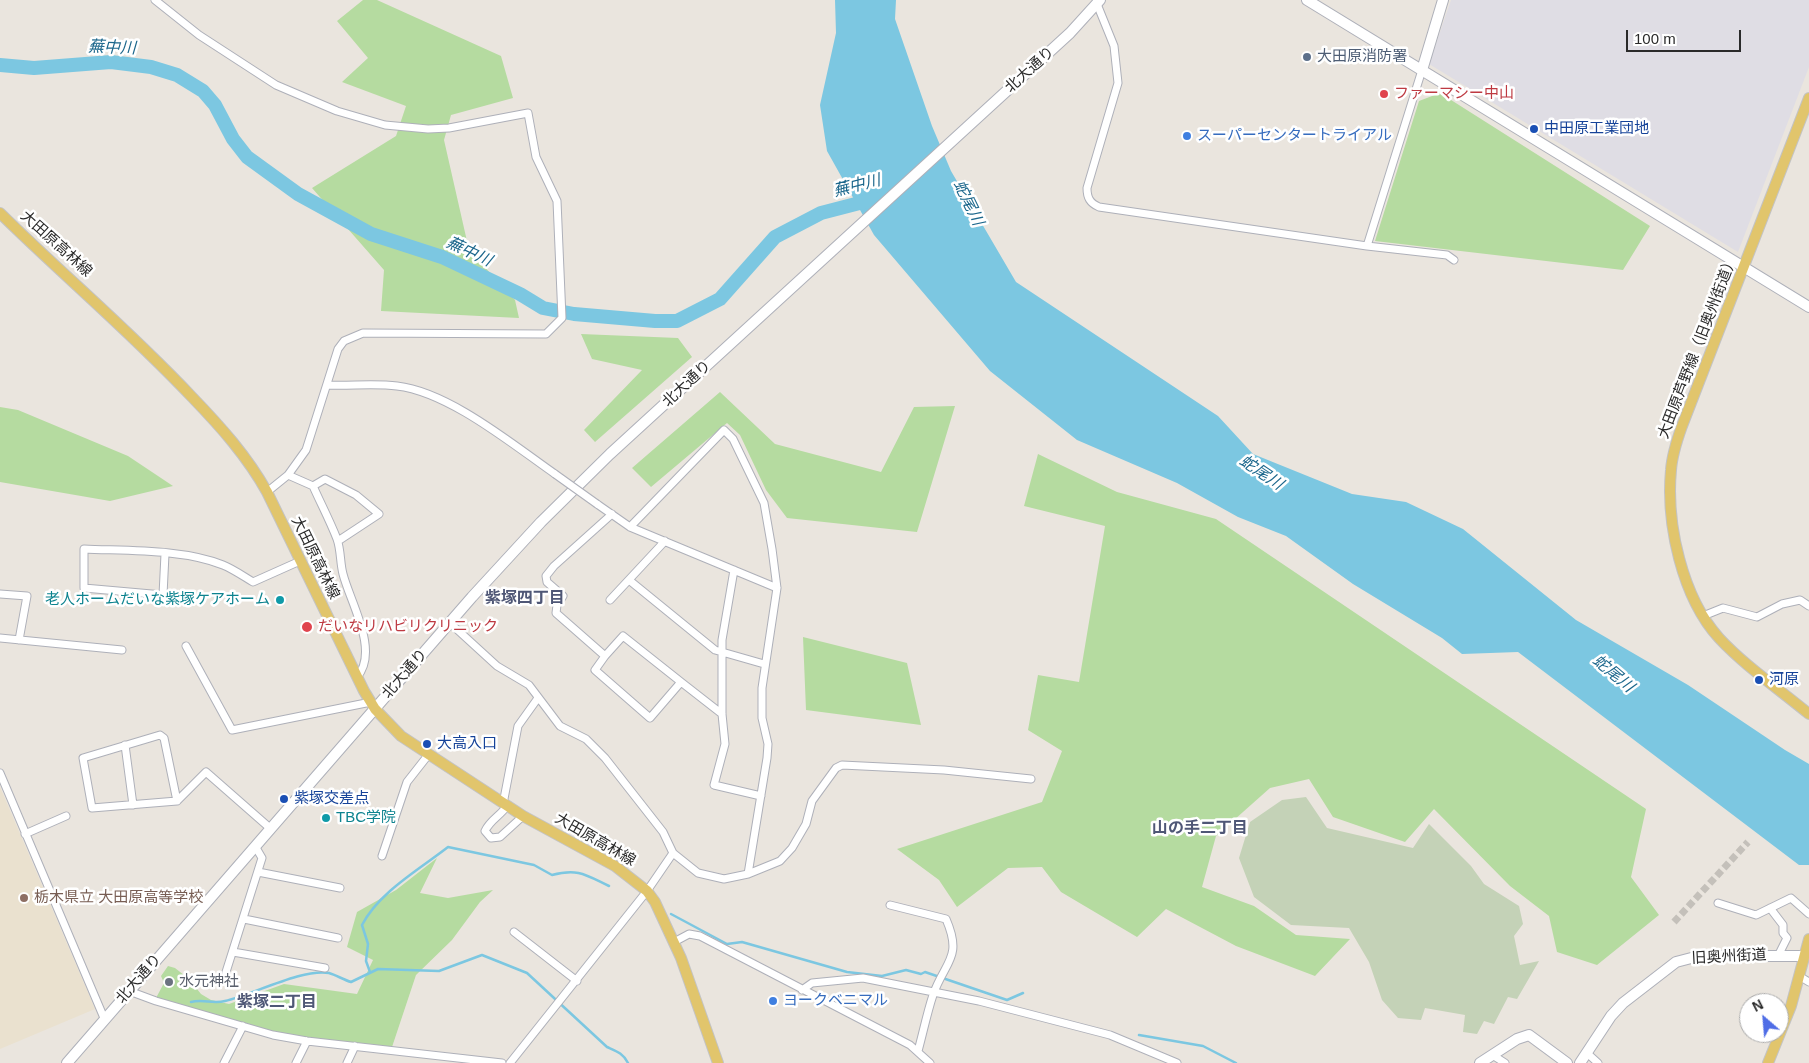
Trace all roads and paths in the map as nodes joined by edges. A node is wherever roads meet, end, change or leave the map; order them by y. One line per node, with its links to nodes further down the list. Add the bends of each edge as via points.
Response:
1 (155, 0): 12 (street, via 199,35 276,85 337,111 385,125 428,130 528,113 536,157 556,196 562,318 546,334 363,333 344,342 338,349)
2 (1308, 0): 5 (street)
3 (1444, 0): 5 (street)
4 (1098, 2): 8 (street, via 1114,46 1118,83 1087,188 1087,196 1092,203 1118,210); 29 (street, 北大通り, via 1070,33 610,454 541,522)
5 (1422, 70): 8 (street); 10 (street)
6 (1809, 98): 10 (main road, 大田原芦野線（旧奥州街道）)
7 (0, 212): 15 (main road, 大田原高林線, via 168,372 225,432)
8 (1367, 246): 9 (street, via 1447,255)
9 (1454, 260)
10 (1745, 266): 11 (street); 28 (main road, 大田原芦野線（旧奥州街道）, via 1682,426 1671,470 1672,513 1682,569)
11 (1809, 307)
12 (328, 385): 13 (street, via 306,450); 16 (street, bridge, via 397,386 420,391 475,418)
13 (288, 475): 14 (street); 15 (street)
14 (314, 486): 18 (street); 18 (street, via 325,479 356,495 379,514)
15 (267, 492): 21 (main road, 大田原高林線)
16 (612, 514): 17 (street); 35 (street, via 546,576 547,582 563,596 556,613)
17 (630, 527): 19 (street); 24 (street, via 724,430 733,439 764,503)
18 (338, 541): 37 (street, via 342,573 363,632 365,660)
19 (664, 542): 22 (street); 23 (street)
20 (165, 554): 20 (street, via 163,595 84,588 84,549); 21 (street, via 224,565 253,582)
21 (300, 561): 37 (main road, 大田原高林線)
22 (734, 570): 24 (street); 34 (street)
23 (629, 580): 26 (street); 34 (street)
24 (777, 588): 36 (street)
25 (0, 594): 31 (street, via 27,596)
26 (610, 600)
27 (1809, 606): 28 (street, via 1800,600 1782,604 1757,617 1723,608)
28 (1703, 616): 42 (main road, 大田原芦野線（旧奥州街道）, via 1718,638)
29 (450, 623): 39 (street, via 497,666 529,685); 40 (street, 北大通り)
30 (0, 638): 31 (street)
31 (19, 640): 33 (street)
32 (186, 646): 40 (street, via 232,730)
33 (122, 650)
34 (721, 652): 36 (street); 41 (street)
35 (605, 656): 38 (street, via 623,636); 38 (street, via 594,670 650,718)
36 (764, 664): 47 (street, via 762,718 768,744)
37 (357, 677): 40 (main road, 大田原高林線)
38 (681, 682): 41 (street)
39 (538, 698): 50 (street, via 518,726); 56 (street, via 560,726 586,739 605,758 663,832)
40 (373, 705): 44 (main road, 大田原高林線, via 392,728); 53 (street, 北大通り)
41 (722, 714): 47 (street, via 725,744 714,785)
42 (1809, 714)
43 (125, 745): 48 (street, via 160,734 164,738); 49 (street); 49 (street, via 84,758 92,808)
44 (429, 754): 50 (main road, 大田原高林線); 57 (street, via 407,782)
45 (0, 773): 54 (street)
46 (1030, 779): 59 (street, via 944,770 842,765 836,768 812,801 806,824 792,848 780,861)
47 (761, 796): 59 (street)
48 (177, 801): 49 (street); 53 (street, via 206,772)
49 (133, 805)
50 (505, 805): 52 (main road, 大田原高林線); 52 (street, via 500,816 489,822 484,831 491,838 500,837)
51 (66, 816): 54 (street)
52 (523, 816): 61 (main road, 大田原高林線, via 615,866)
53 (271, 829): 55 (street, 北大通り)
54 (25, 834): 82 (street)
55 (255, 846): 58 (street, via 262,858); 80 (street, 北大通り)
56 (673, 853): 59 (street, via 698,873 724,879); 61 (street)
57 (382, 856)
58 (258, 872): 60 (street); 66 (street)
59 (748, 874)
60 (340, 888)
61 (648, 891): 70 (main road, 大田原高林線); 77 (street)
62 (1718, 903): 64 (street, via 1756,915)
63 (890, 905): 81 (street, via 946,919 954,936 952,956)
64 (1770, 908): 65 (street, via 1792,899); 72 (street, via 1783,925 1787,938)
65 (1809, 914)
66 (244, 919): 68 (street); 71 (street)
67 (514, 932): 77 (street)
68 (338, 938)
69 (1809, 940): 73 (main road)
70 (674, 942): 79 (street, via 689,934 700,936); 95 (main road, 大田原高林線)
71 (233, 952): 74 (street); 75 (street)
72 (1779, 954): 73 (street, 旧奥州街道); 87 (street, 旧奥州街道, via 1699,956 1676,962 1623,1003)
73 (1804, 956): 76 (main road)
74 (325, 968)
75 (226, 972)
76 (1799, 976): 78 (street); 103 (main road, via 1781,1035)
77 (577, 981): 94 (street)
78 (1809, 982)
79 (802, 990): 81 (street, via 812,983 862,978); 86 (street)
80 (129, 991): 82 (street, 北大通り); 83 (street)
81 (934, 994): 86 (street); 97 (street, via 979,1001 1110,1035)
82 (104, 1018): 89 (street, 北大通り)
83 (244, 1026): 84 (street); 90 (street)
84 (307, 1041): 85 (street); 91 (street)
85 (355, 1046): 92 (street); 93 (street)
86 (918, 1052): 96 (street)
87 (1587, 1053): 101 (street, 旧奥州街道); 102 (street)
88 (1494, 1056): 98 (street); 99 (street); 100 (street, via 1529,1036)
89 (67, 1063)
90 (224, 1063)
91 (296, 1063)
92 (347, 1063)
93 (502, 1063)
94 (510, 1063)
95 (718, 1063)
96 (930, 1063)
97 (1177, 1063)
98 (1480, 1063)
99 (1506, 1063)
100 (1567, 1063)
101 (1580, 1063)
102 (1598, 1063)
103 (1768, 1063)

